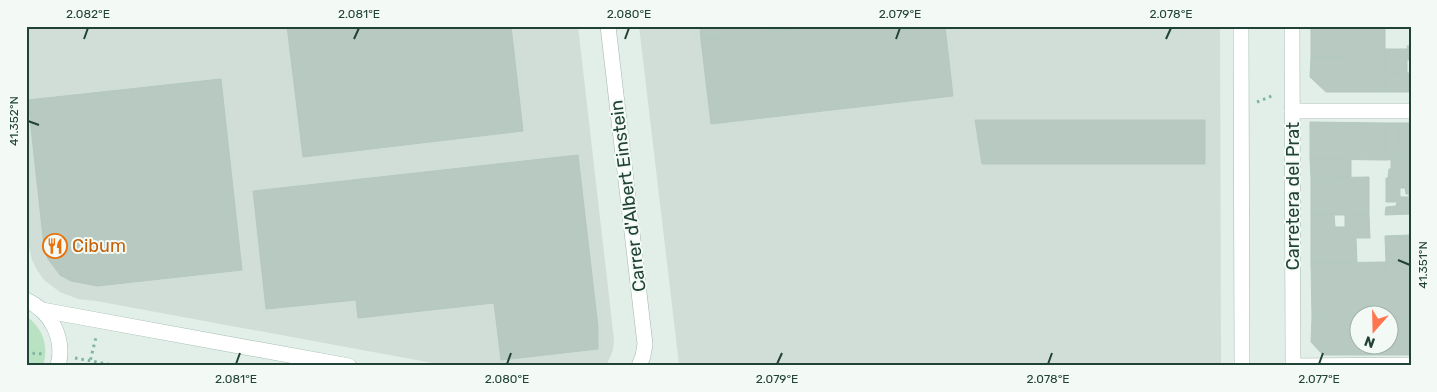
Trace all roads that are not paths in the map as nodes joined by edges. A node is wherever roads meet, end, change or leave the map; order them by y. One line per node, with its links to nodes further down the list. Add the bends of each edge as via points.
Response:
1 (608, 26): 11 (street, Carrer d'Albert Einstein, via 645,344)
2 (1241, 26): 12 (street)
3 (1292, 26): 4 (street, Carretera del Prat)
4 (1292, 111): 5 (street); 13 (street, Carretera del Prat)
5 (1411, 111)
6 (26, 300): 7 (street)
7 (42, 310): 9 (street, via 59,338); 10 (street)
8 (1411, 365): 13 (street)
9 (58, 366)
10 (349, 366)
11 (640, 366)
12 (1242, 366)
13 (1293, 366)

